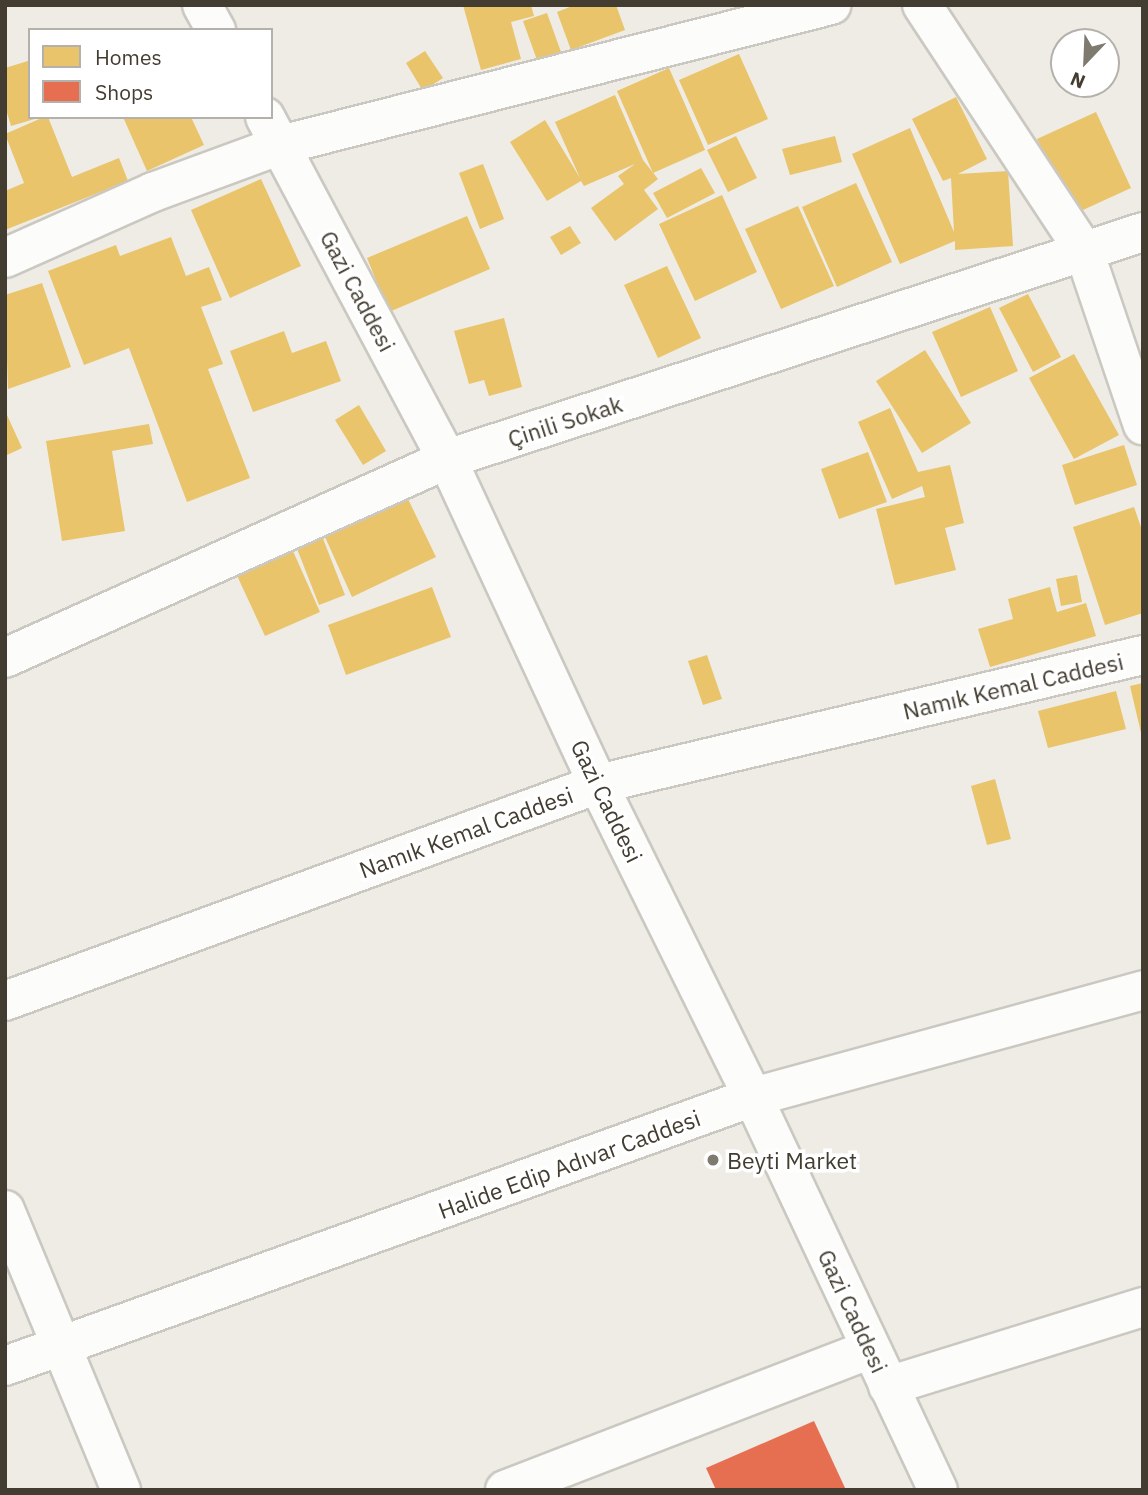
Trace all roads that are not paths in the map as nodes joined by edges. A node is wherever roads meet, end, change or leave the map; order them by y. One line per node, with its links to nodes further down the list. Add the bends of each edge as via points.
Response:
1 (202, 5): 4 (street)
2 (831, 5): 5 (street)
3 (922, 5): 7 (street)
4 (215, 28)
5 (273, 131): 8 (street); 10 (street, Gazi Caddesi)
6 (1143, 232): 7 (street, Çinili Sokak)
7 (1084, 251): 9 (street); 10 (street, Çinili Sokak)
8 (5, 258)
9 (1143, 425)
10 (447, 459): 12 (street, Çinili Sokak); 13 (street, Gazi Caddesi)
11 (1143, 655): 13 (street, Namık Kemal Caddesi)
12 (5, 658)
13 (597, 784): 15 (street, Namık Kemal Caddesi); 16 (street, Gazi Caddesi)
14 (1143, 990): 16 (street, Halide Edip Adıvar Caddesi)
15 (5, 1001)
16 (753, 1097): 19 (street, Halide Edip Adıvar Caddesi); 20 (street, Gazi Caddesi)
17 (5, 1210): 19 (street)
18 (1143, 1307): 22 (street)
19 (63, 1348): 21 (street, Halide Edip Adıvar Caddesi); 23 (street)
20 (870, 1349): 22 (street, Gazi Caddesi); 24 (street)
21 (5, 1366)
22 (888, 1386): 25 (street, Gazi Caddesi)
23 (121, 1490)
24 (505, 1490)
25 (938, 1490)

